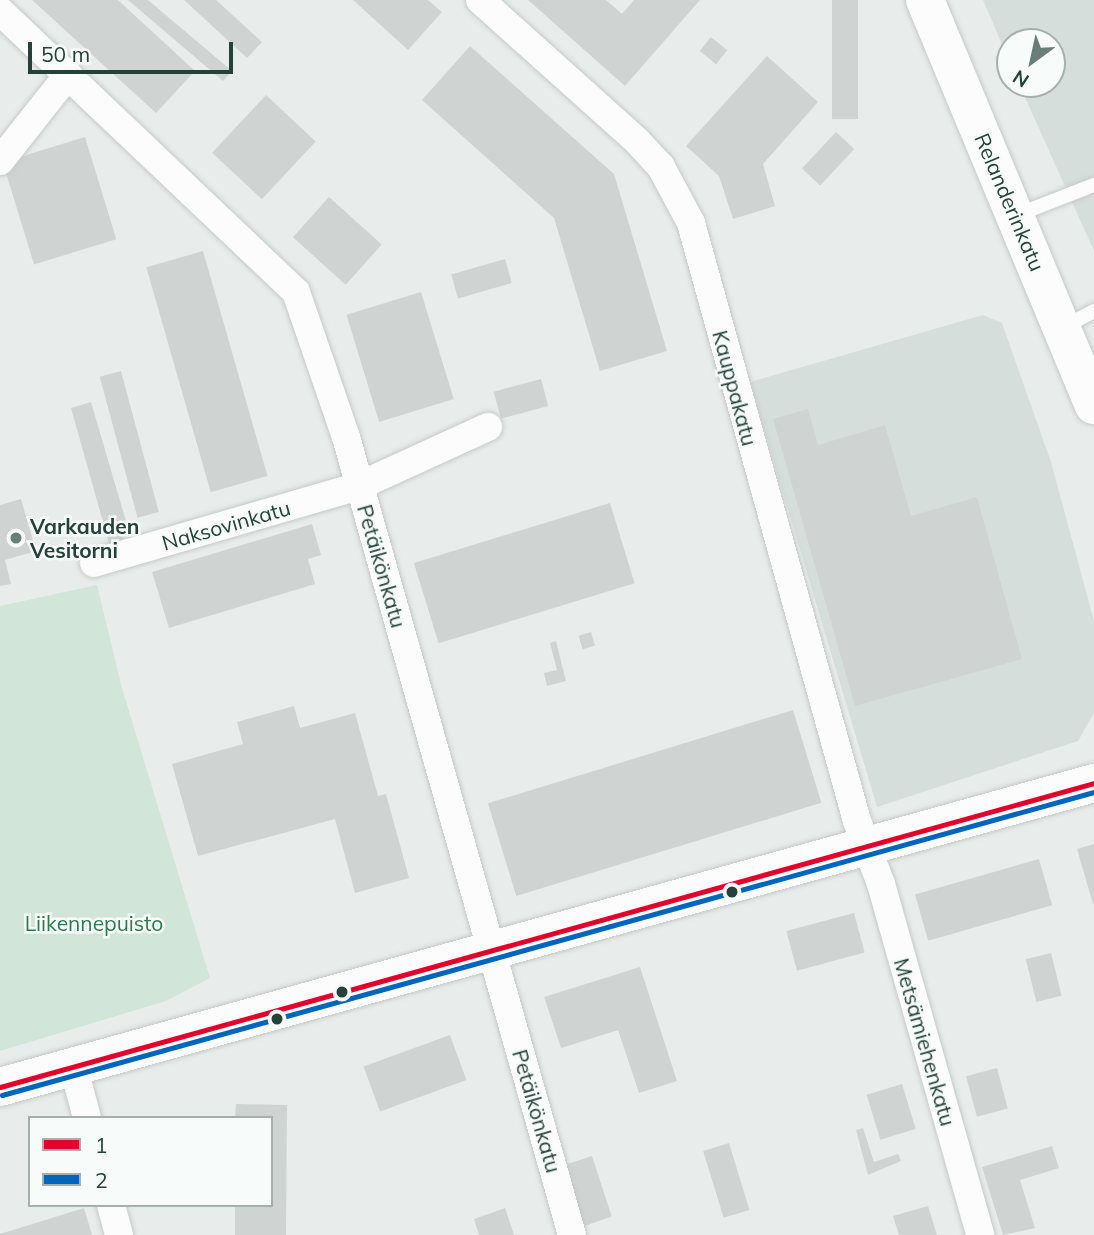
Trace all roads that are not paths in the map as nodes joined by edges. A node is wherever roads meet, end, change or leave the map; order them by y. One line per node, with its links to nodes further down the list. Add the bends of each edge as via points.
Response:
1 (480, 0): 14 (street, Kauppakatu, via 637,141 676,189 691,223 853,808)
2 (925, 0): 7 (main road, Relanderinkatu)
3 (0, 11): 4 (street, Petäikönkatu)
4 (68, 75): 5 (street); 11 (street, Petäikönkatu, via 296,292)
5 (0, 161)
6 (1094, 184): 7 (lane)
7 (1015, 216): 8 (main road, Relanderinkatu)
8 (1079, 319): 9 (main road, Relanderinkatu)
9 (1094, 405)
10 (488, 427): 11 (street, Naksovinkatu)
11 (359, 486): 12 (street, Naksovinkatu); 15 (street, Petäikönkatu)
12 (94, 564)
13 (1094, 783): 14 (main road)
14 (870, 849): 15 (main road); 22 (street, Metsämiehenkatu)
15 (492, 953): 16 (main road); 21 (street, Petäikönkatu)
16 (73, 1065): 17 (main road); 18 (street)
17 (0, 1087)
18 (87, 1116)
19 (112, 1207): 20 (street)
20 (119, 1235)
21 (572, 1235)
22 (979, 1235)

